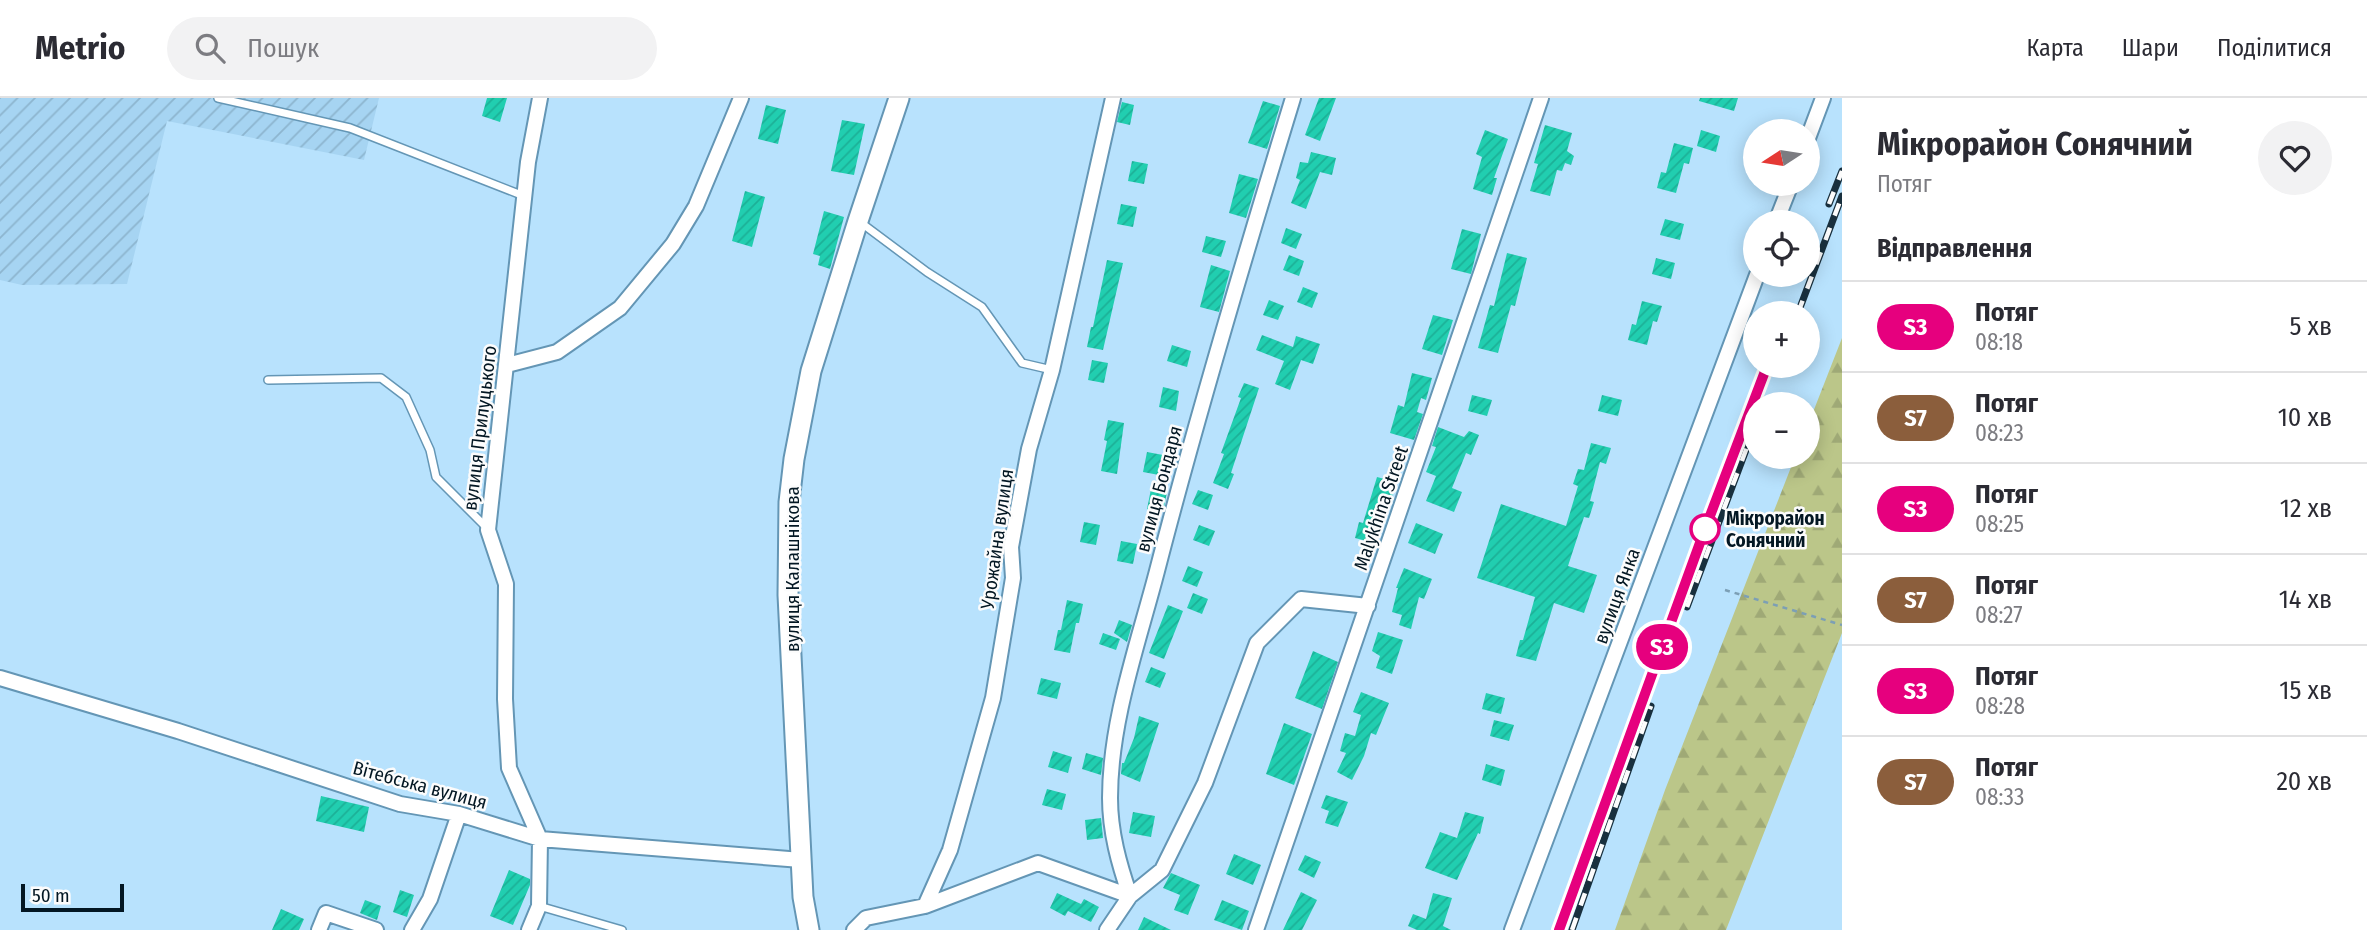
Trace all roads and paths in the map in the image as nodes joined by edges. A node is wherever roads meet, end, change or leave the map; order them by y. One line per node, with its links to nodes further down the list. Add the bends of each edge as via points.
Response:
1 (218, 98): 10 (lane, via 349,128)
2 (540, 98): 10 (street, вулиця Прилуцького)
3 (741, 98): 13 (street, via 696,206 673,244 620,307 557,352)
4 (899, 98): 11 (street, вулиця Калашнікова)
5 (1113, 98): 14 (street, Урожайна вулиця)
6 (1293, 98): 24 (street, вулиця Бондаря, via 1178,490 1113,744 1113,834)
7 (1541, 98): 18 (street, Malykhina Street)
8 (1823, 98): 9 (street)
9 (1815, 119)
10 (525, 197): 13 (street, вулиця Прилуцького)
11 (858, 220): 14 (lane, via 982,307 1022,363); 23 (street, вулиця Калашнікова, via 811,371 789,502 788,595)
12 (1753, 287): 36 (street, вулиця Янка)
13 (507, 365): 16 (street, вулиця Прилуцького)
14 (1052, 370): 26 (street, Урожайна вулиця, via 1029,449 993,698 950,850)
15 (268, 380): 16 (lane, via 382,378 406,397 430,450 436,477)
16 (488, 530): 22 (street, вулиця Прилуцького, via 506,584 509,768)
17 (1725, 590): 19 (path)
18 (1368, 606): 24 (street, via 1301,599 1258,643 1205,783 1162,870); 35 (street, Malykhina Street)
19 (1842, 625)
20 (0, 678): 21 (street, Вітебська вулиця, via 400,804)
21 (459, 814): 22 (street, Вітебська вулиця); 29 (street, via 430,899)
22 (540, 839): 23 (street, Вітебська вулиця); 25 (street)
23 (801, 860): 32 (street, вулиця Калашнікова)
24 (1130, 895): 26 (street, via 1038,863); 34 (street)
25 (540, 906): 30 (street); 31 (lane)
26 (925, 906): 33 (street, via 866,918)
27 (319, 930): 28 (street, via 326,913)
28 (376, 930)
29 (412, 930)
30 (528, 930)
31 (622, 930)
32 (809, 930)
33 (854, 930)
34 (1107, 930)
35 (1256, 930)
36 (1512, 930)

